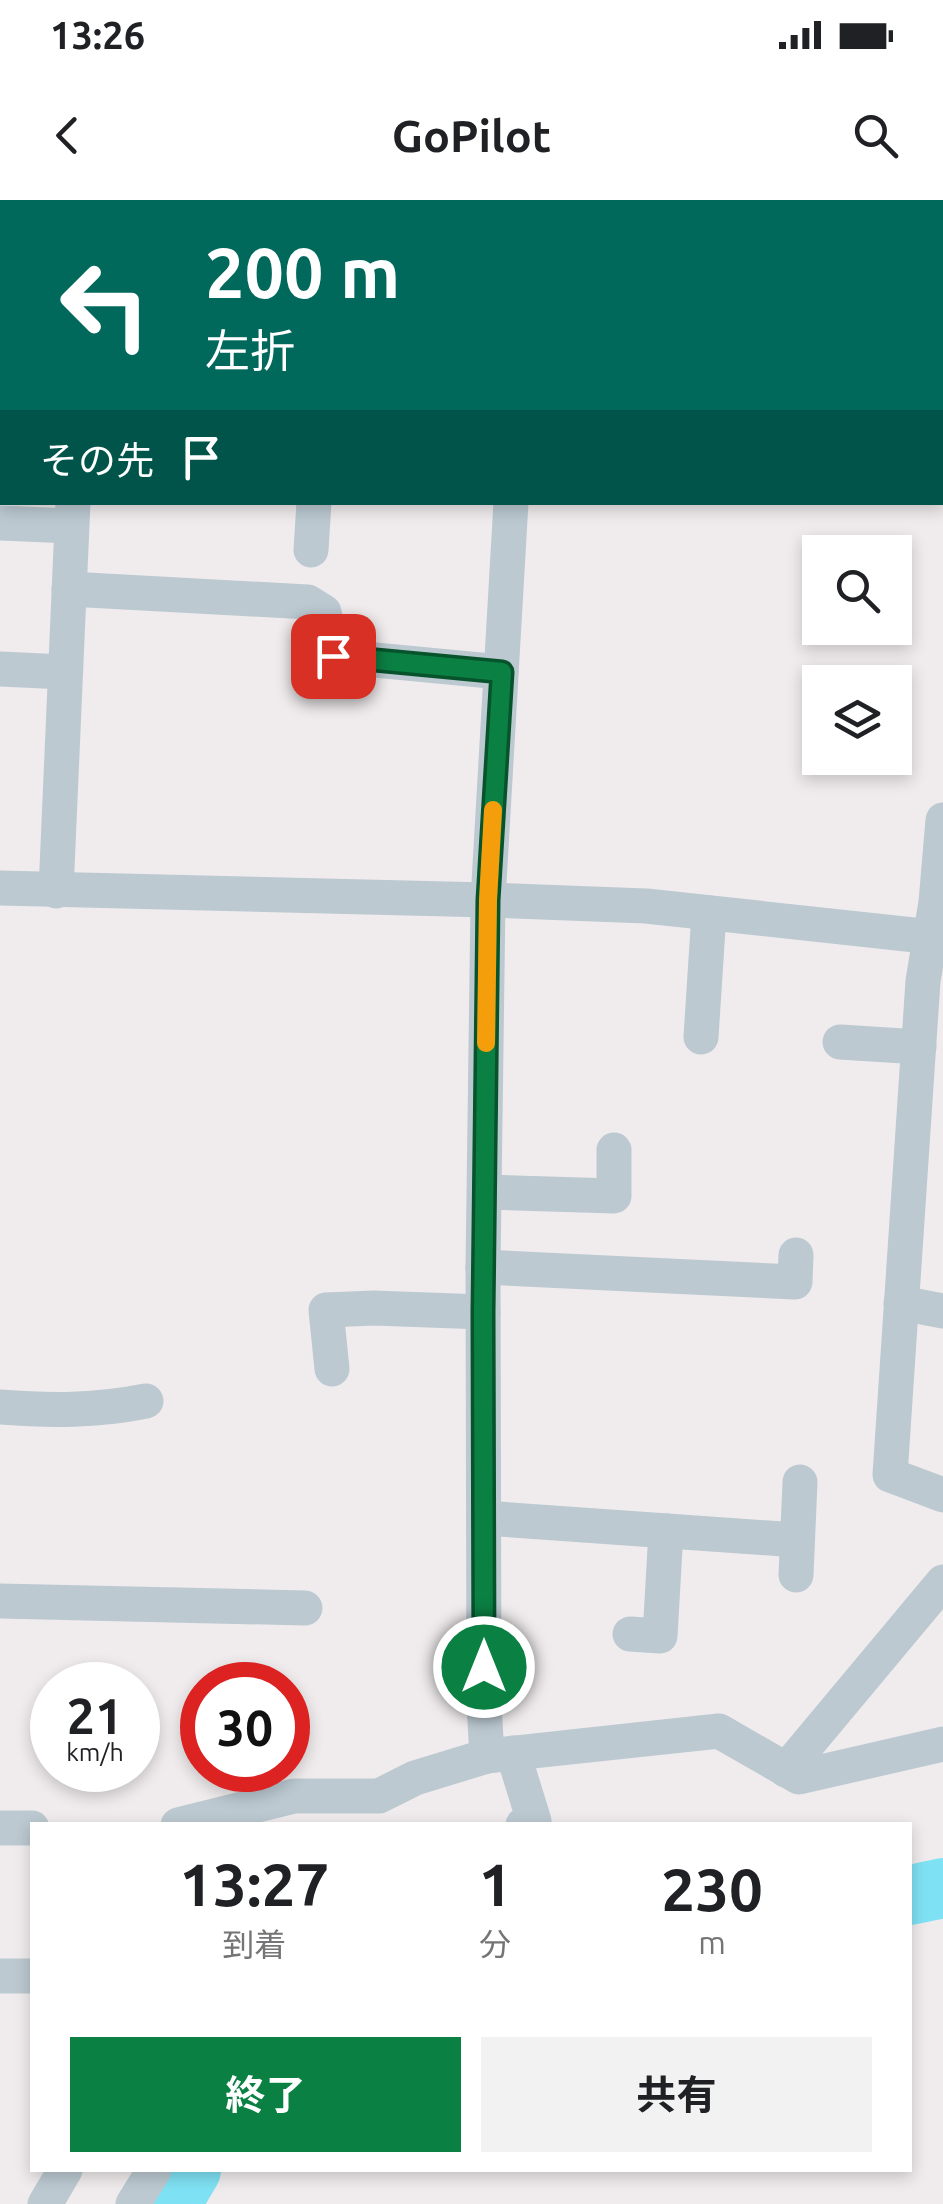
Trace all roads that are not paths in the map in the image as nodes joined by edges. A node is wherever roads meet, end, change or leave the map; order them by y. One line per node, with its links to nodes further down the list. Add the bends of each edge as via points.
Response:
1 (314, 505): 5 (street)
2 (511, 505): 9 (street)
3 (72, 514): 4 (street); 6 (street)
4 (0, 523)
5 (311, 550)
6 (69, 589): 8 (street); 9 (street, via 308,602 324,612 333,656)
7 (0, 669): 8 (street)
8 (65, 672): 12 (street)
9 (502, 672): 13 (street)
10 (943, 820): 15 (street)
11 (0, 888): 12 (street)
12 (56, 891): 13 (street)
13 (488, 900): 14 (street); 20 (street)
14 (709, 912): 15 (street); 16 (street)
15 (937, 937): 18 (street, via 923,981)
16 (701, 1037)
17 (840, 1042): 18 (street)
18 (919, 1047): 23 (street)
19 (614, 1150): 20 (street, via 614,1196)
20 (485, 1192): 22 (street)
21 (796, 1255): 22 (street, via 795,1282 643,1290)
22 (484, 1268): 25 (street)
23 (902, 1303): 24 (street); 30 (street, via 890,1474)
24 (943, 1311)
25 (483, 1312): 26 (street, via 326,1310); 31 (street)
26 (332, 1368)
27 (146, 1401): 28 (street, via 107,1408)
28 (0, 1407)
29 (800, 1482): 32 (street, via 796,1557)
30 (943, 1495)
31 (484, 1518): 32 (street); 38 (street, via 484,1704)
32 (666, 1531): 36 (street, via 660,1636)
33 (943, 1582): 39 (street)
34 (0, 1601): 35 (street)
35 (305, 1608)
36 (630, 1634)
37 (943, 1744): 39 (street, via 799,1777)
38 (500, 1755): 39 (street, via 719,1730); 40 (street, via 415,1778); 42 (street)
39 (786, 1770)
40 (370, 1810): 41 (street, via 294,1796)
41 (190, 1822)
42 (531, 1822)
43 (0, 1828): 44 (street)
44 (30, 1828)
45 (0, 1976): 46 (street)
46 (30, 1976)
47 (64, 2172): 49 (street)
48 (153, 2172): 50 (street)
49 (45, 2204)
50 (133, 2204)

